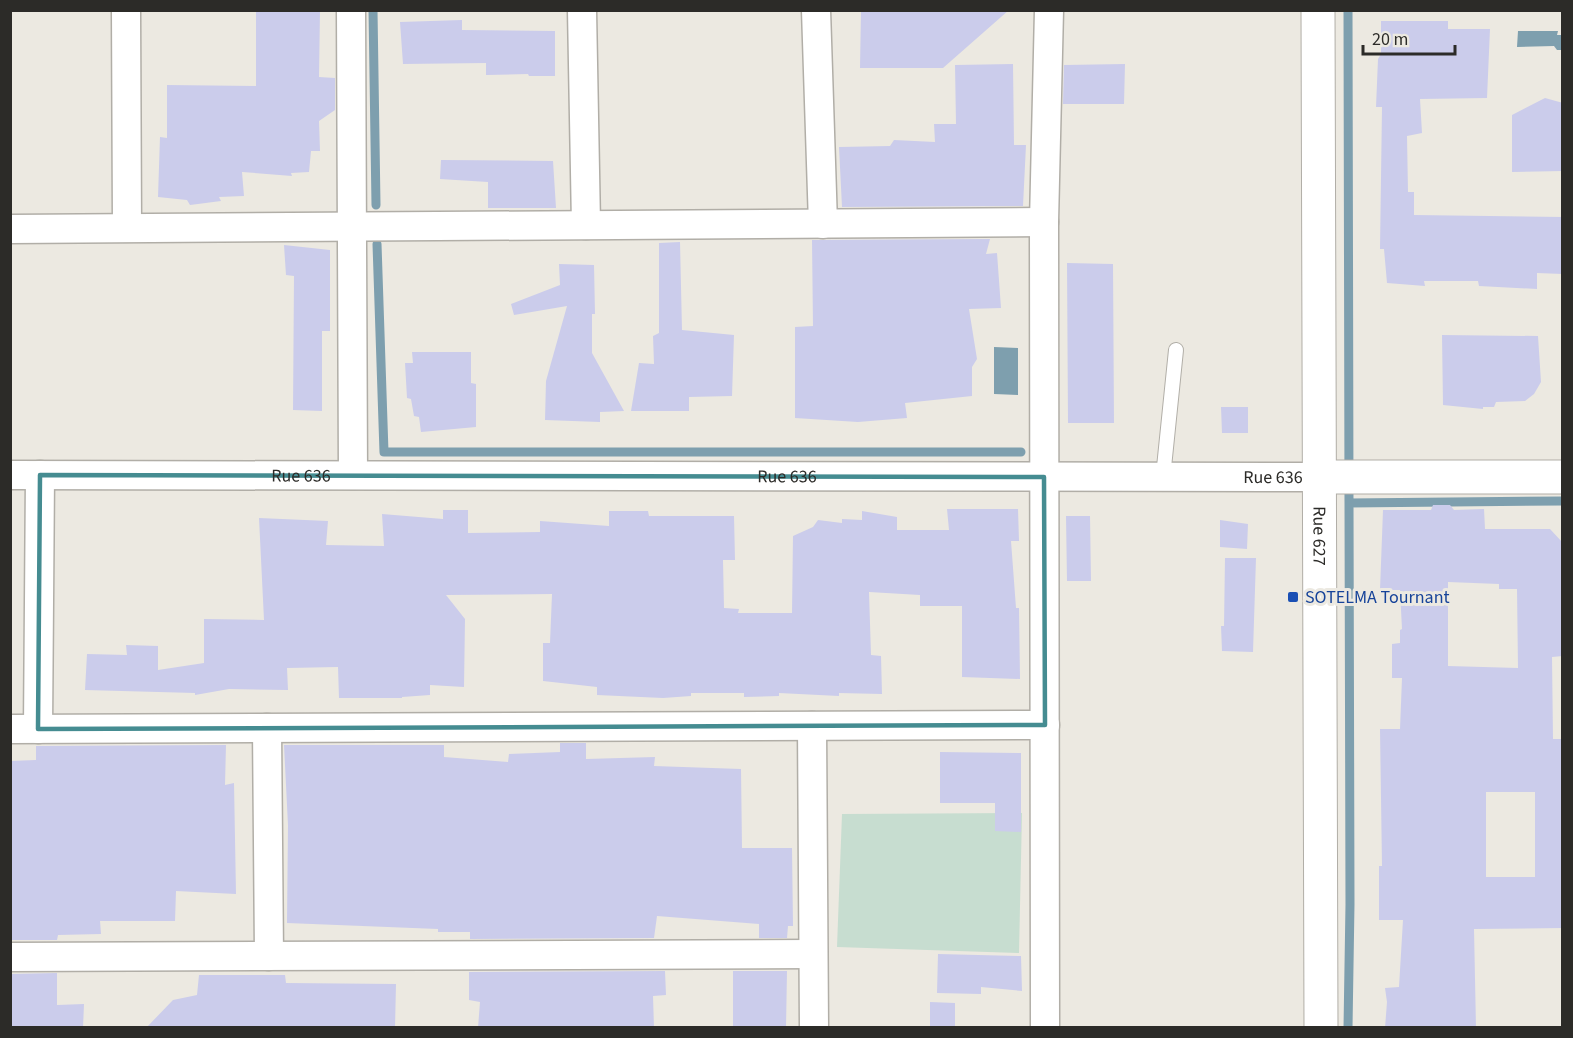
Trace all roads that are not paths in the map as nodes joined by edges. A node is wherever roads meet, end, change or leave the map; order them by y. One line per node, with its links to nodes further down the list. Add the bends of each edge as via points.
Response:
1 (126, 10): 10 (street)
2 (351, 10): 11 (street)
3 (582, 10): 9 (street)
4 (816, 10): 8 (street)
5 (1049, 10): 7 (street)
6 (1318, 10): 19 (street, Rue 627)
7 (1044, 222): 8 (street); 17 (street)
8 (823, 224): 9 (street)
9 (586, 225): 11 (street)
10 (127, 227): 11 (street); 12 (street)
11 (352, 227): 16 (street)
12 (10, 229)
13 (1176, 350): 18 (lane)
14 (10, 475): 15 (street, Rue 636)
15 (40, 475): 16 (street, Rue 636); 24 (street)
16 (352, 475): 17 (street, Rue 636)
17 (1044, 477): 18 (street, Rue 636); 21 (street)
18 (1164, 477): 19 (street, Rue 636)
19 (1320, 477): 20 (street, Rue 636); 30 (street, Rue 627)
20 (1563, 477)
21 (1045, 725): 22 (street); 29 (street)
22 (812, 726): 23 (street); 25 (street)
23 (267, 728): 24 (street); 26 (street)
24 (24, 729)
25 (813, 954): 26 (street); 28 (street)
26 (269, 956): 27 (street)
27 (10, 957)
28 (814, 1028)
29 (1045, 1028)
30 (1321, 1028)

